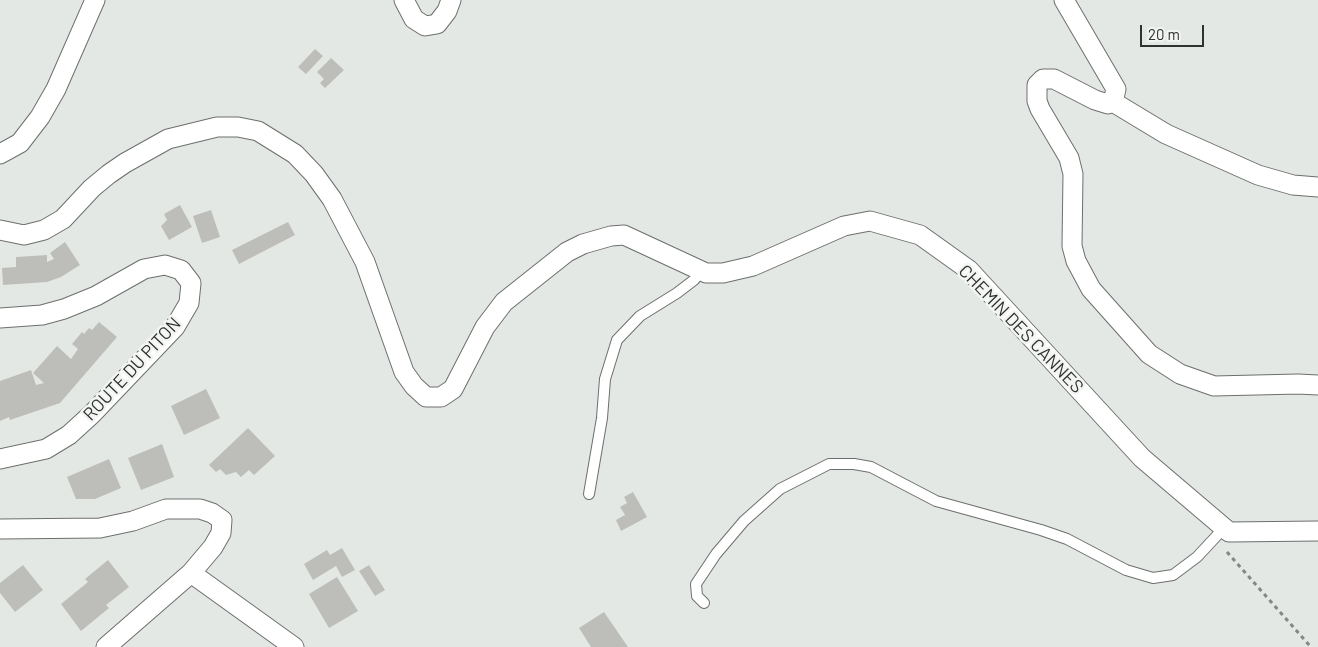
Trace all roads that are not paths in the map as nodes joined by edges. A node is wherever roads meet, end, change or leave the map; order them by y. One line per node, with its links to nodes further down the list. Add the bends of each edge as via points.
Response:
1 (95, 0): 6 (street, via 56,89 40,117 20,143)
2 (404, 0): 3 (street, via 410,13 425,26 437,24 447,12)
3 (451, 0)
4 (1064, 0): 5 (street, via 1113,82 1116,89)
5 (1113, 102): 7 (street, via 1166,134 1258,175 1293,185); 11 (street, via 1108,104 1095,100 1054,79 1043,79 1037,85 1040,110 1069,158 1073,174 1072,246 1076,262 1091,288 1149,354 1180,374 1214,386)
6 (0, 154)
7 (1318, 187)
8 (0, 230): 9 (street, CHEMIN DES CANNES, via 24,235 44,230 63,219 109,174 168,139 216,128 238,127 258,131 295,154 332,199 365,262 404,372 426,396 441,397 453,388 485,327 504,302 567,252 583,244 624,236)
9 (701, 271): 13 (lane, via 688,285 640,316 617,340 605,379); 16 (street, CHEMIN DES CANNES, via 739,271 844,226 870,221 920,235 969,270 1142,458)
10 (0, 318): 12 (street, ROUTE DU PITON, via 64,309 96,296 144,269 165,266 181,270 191,283 189,303 175,327 70,435 46,449)
11 (1318, 386)
12 (0, 459)
13 (589, 494)
14 (0, 529): 17 (street, via 100,528 166,509 212,512 222,520 221,533)
15 (1318, 531): 16 (street)
16 (1219, 533): 18 (lane, via 1197,557 1173,575 1153,578 1126,570 1068,539 936,501 871,467 829,464 780,489 744,521 696,584 697,596)
17 (191, 573): 19 (street); 20 (street)
18 (704, 603)
19 (106, 647)
20 (294, 647)

